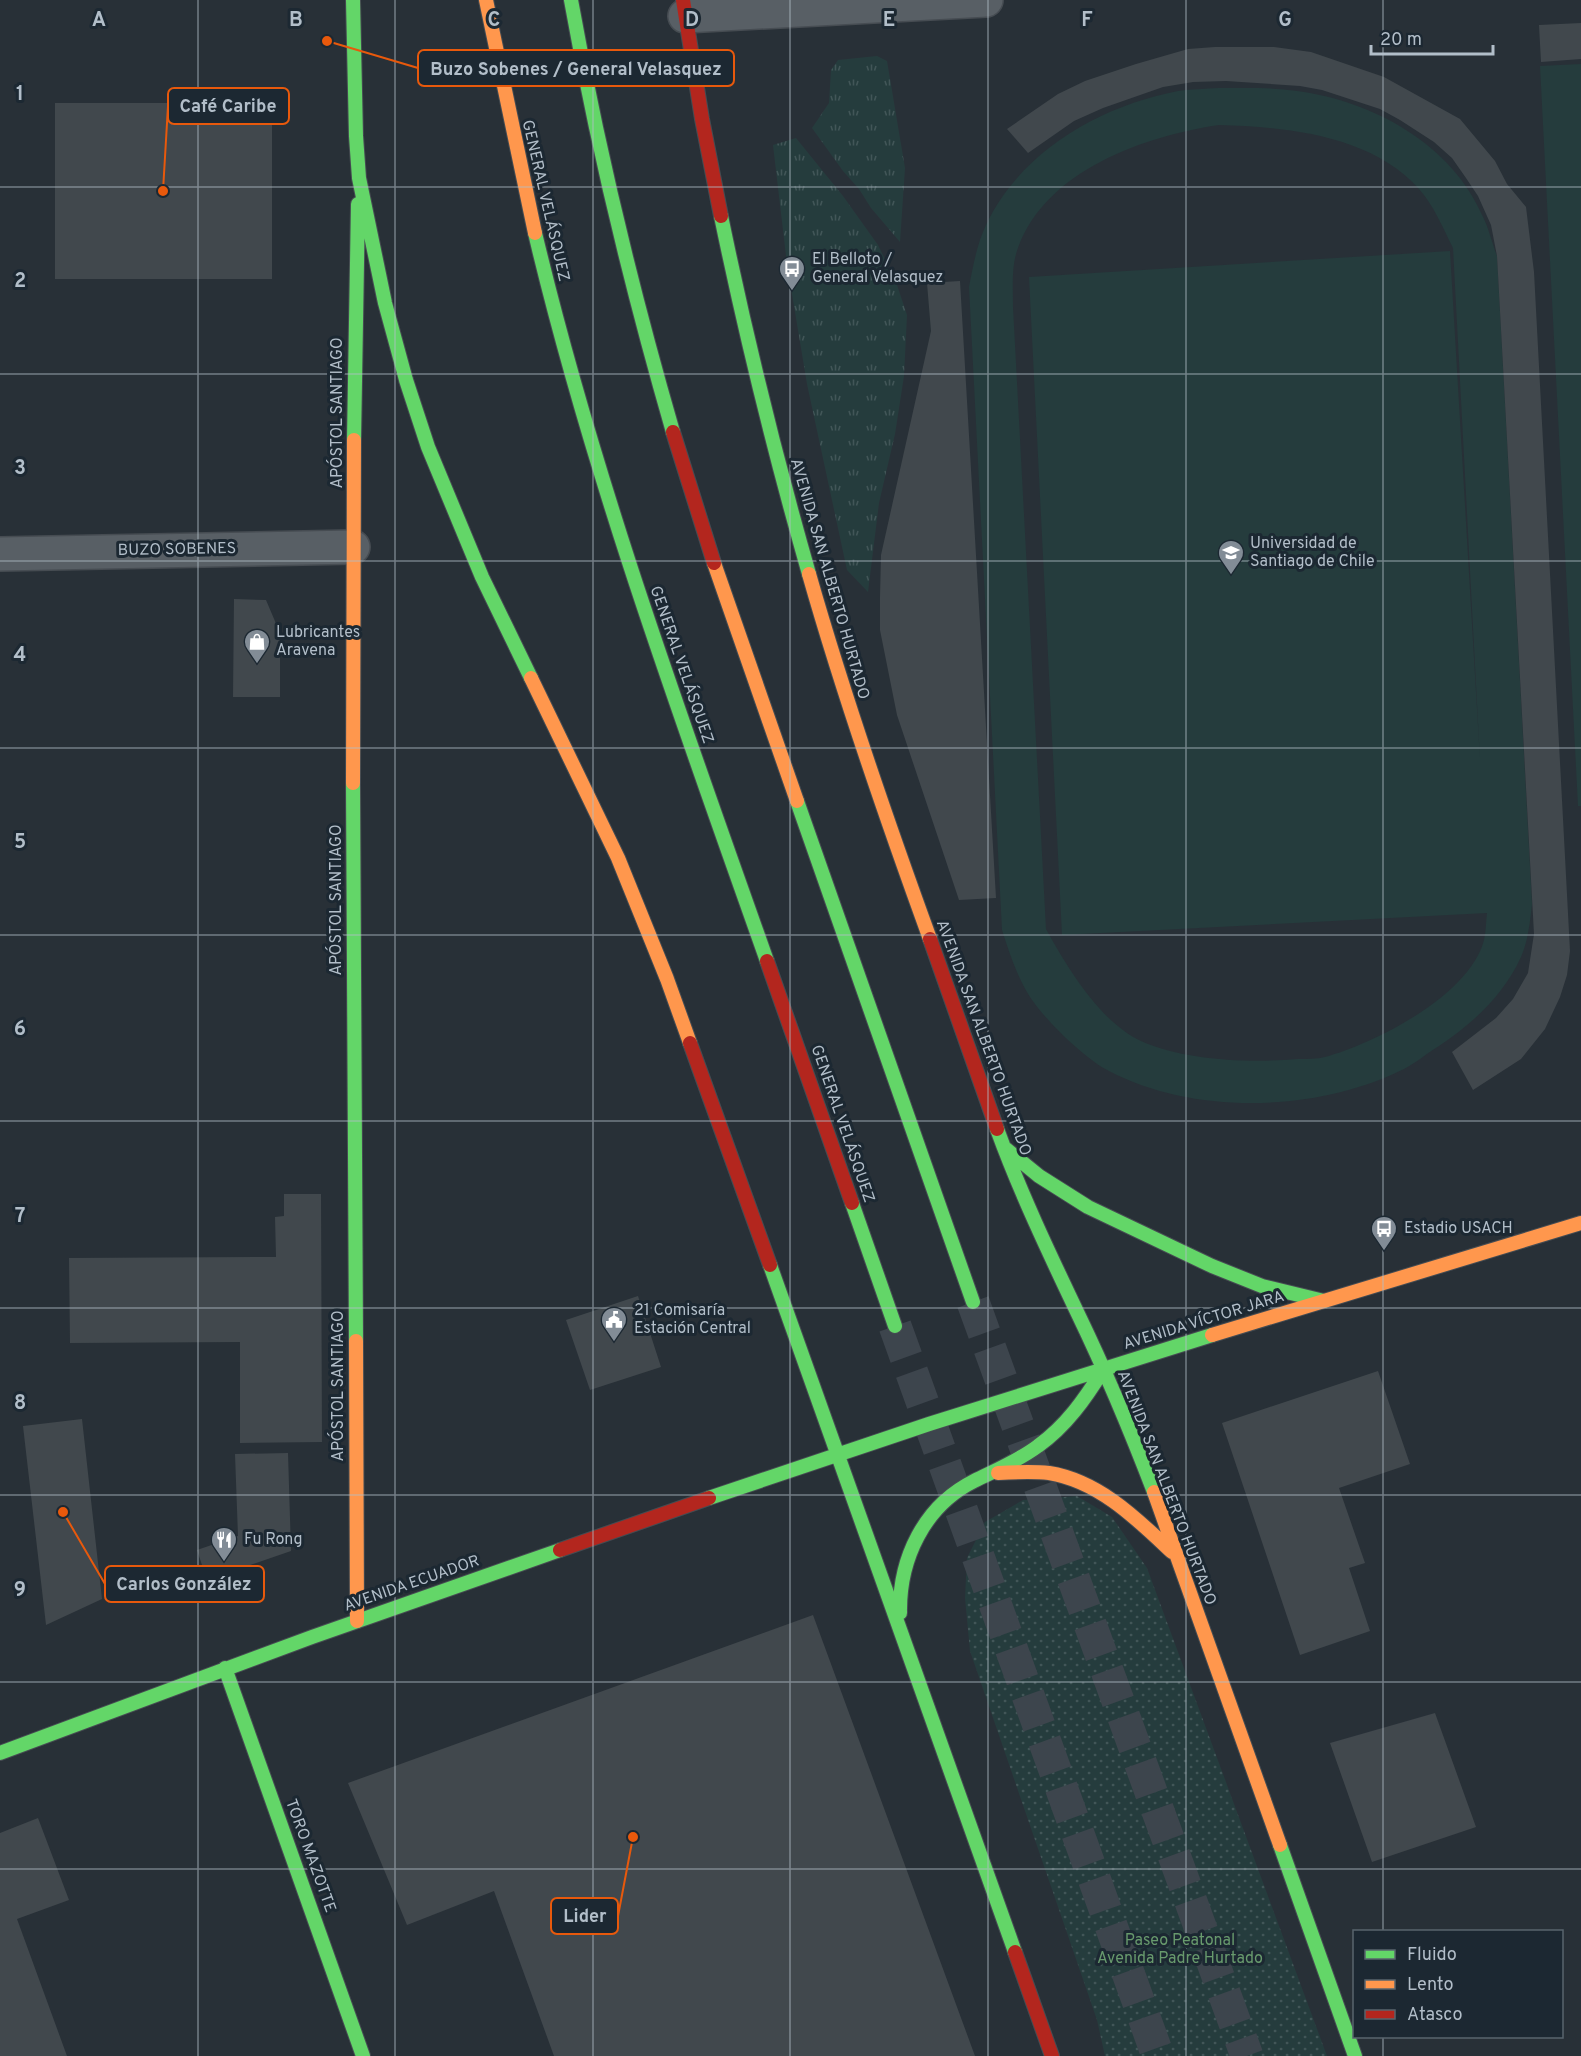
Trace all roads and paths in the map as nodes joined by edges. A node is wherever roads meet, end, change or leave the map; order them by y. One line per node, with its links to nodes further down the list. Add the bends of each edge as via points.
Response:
1 (353, 0): 6 (main road)
2 (486, 0): 13 (main road, GENERAL VELÁSQUEZ, via 530,215 602,480 644,611)
3 (571, 0): 12 (main road, via 628,270 702,529)
4 (986, 0): 5 (street)
5 (684, 8): 9 (main road, AVENIDA SAN ALBERTO HURTADO, via 726,239 781,476 874,783)
6 (359, 178): 7 (main road, APÓSTOL SANTIAGO); 15 (main road, via 385,303 428,447 477,566 618,858 663,968)
7 (353, 547): 8 (street, BUZO SOBENES); 18 (main road, APÓSTOL SANTIAGO)
8 (0, 554)
9 (1004, 1147): 11 (main road, via 1039,1176 1088,1207 1160,1242 1262,1286); 14 (main road, AVENIDA SAN ALBERTO HURTADO)
10 (1581, 1223): 11 (main road, AVENIDA VÍCTOR JARA)
11 (1324, 1301): 14 (main road, AVENIDA VÍCTOR JARA)
12 (973, 1302)
13 (895, 1326)
14 (1103, 1370): 15 (main road, AVENIDA VÍCTOR JARA); 16 (main road, via 1088,1395 1049,1438); 17 (main road, AVENIDA SAN ALBERTO HURTADO)
15 (838, 1454): 18 (main road, AVENIDA ECUADOR); 19 (main road)
16 (990, 1474): 17 (main road, via 1016,1470 1071,1478 1130,1513); 19 (main road, via 953,1494 920,1530 901,1580)
17 (1178, 1557): 24 (main road, AVENIDA SAN ALBERTO HURTADO)
18 (357, 1621): 20 (main road, AVENIDA ECUADOR)
19 (902, 1633): 23 (main road)
20 (225, 1668): 21 (main road, AVENIDA ECUADOR); 22 (main road, TORO MAZOTTE)
21 (0, 1753)
22 (363, 2056)
23 (1052, 2056)
24 (1355, 2056)

